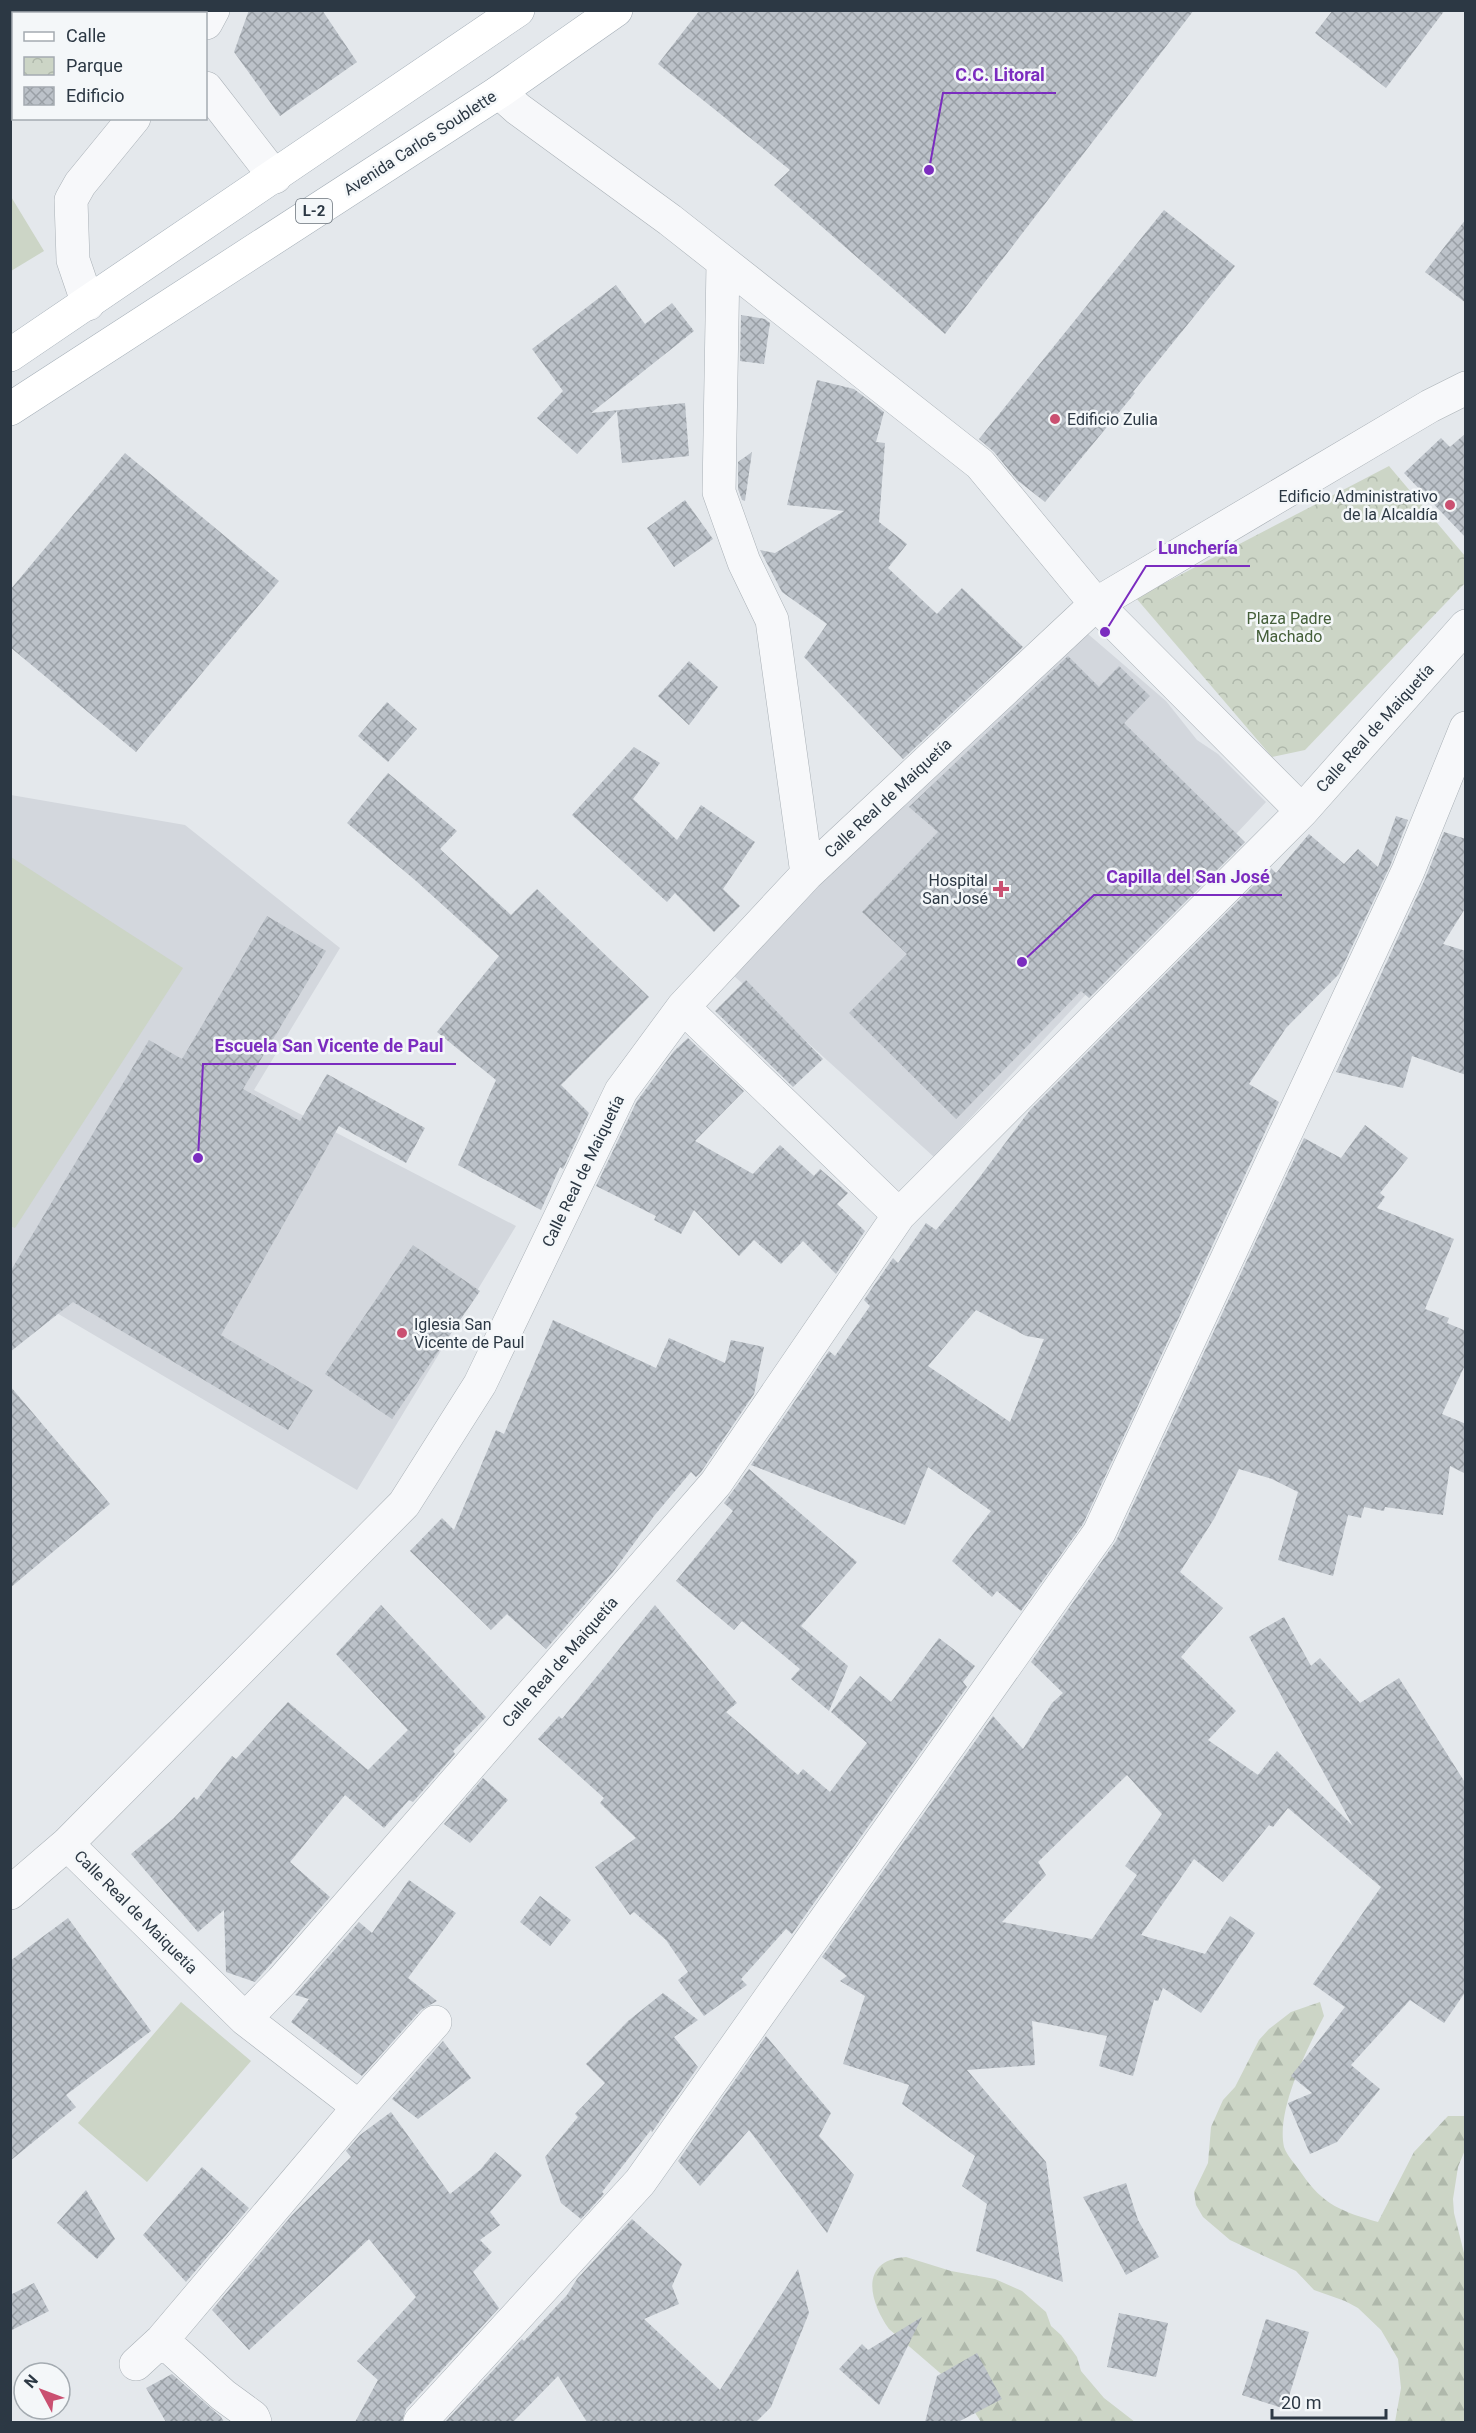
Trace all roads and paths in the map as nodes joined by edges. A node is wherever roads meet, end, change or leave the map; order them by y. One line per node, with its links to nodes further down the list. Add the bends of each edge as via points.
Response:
1 (518, 10): 6 (main road)
2 (616, 10): 4 (main road, Avenida Carlos Soublette / L-2)
3 (207, 89): 6 (street)
4 (499, 92): 7 (street); 11 (main road, Avenida Carlos Soublette / L-2)
5 (132, 120): 8 (street, via 71,200 73,260)
6 (275, 177): 8 (main road)
7 (723, 263): 12 (street, via 980,464); 16 (street, via 719,492 744,562 772,621)
8 (88, 304): 9 (main road)
9 (10, 355)
10 (1466, 388): 12 (street, Calle Real de Maiquetía)
11 (10, 409)
12 (1096, 604): 15 (street); 16 (street, Calle Real de Maiquetía)
13 (1466, 626): 15 (street, Calle Real de Maiquetía)
14 (1466, 728): 27 (street, via 1408,871 1099,1533 640,2182)
15 (1302, 811): 18 (street, Calle Real de Maiquetía)
16 (807, 874): 17 (street, Calle Real de Maiquetía)
17 (683, 1007): 18 (street); 19 (street, Calle Real de Maiquetía, via 621,1091 480,1384 404,1503)
18 (899, 1215): 21 (street, Calle Real de Maiquetía, via 716,1483)
19 (67, 1844): 20 (street); 21 (street, Calle Real de Maiquetía)
20 (10, 1893)
21 (245, 2019): 23 (street)
22 (435, 2022): 23 (street)
23 (359, 2107): 24 (street)
24 (162, 2340): 25 (street); 26 (street)
25 (135, 2364)
26 (255, 2422)
27 (420, 2422)

